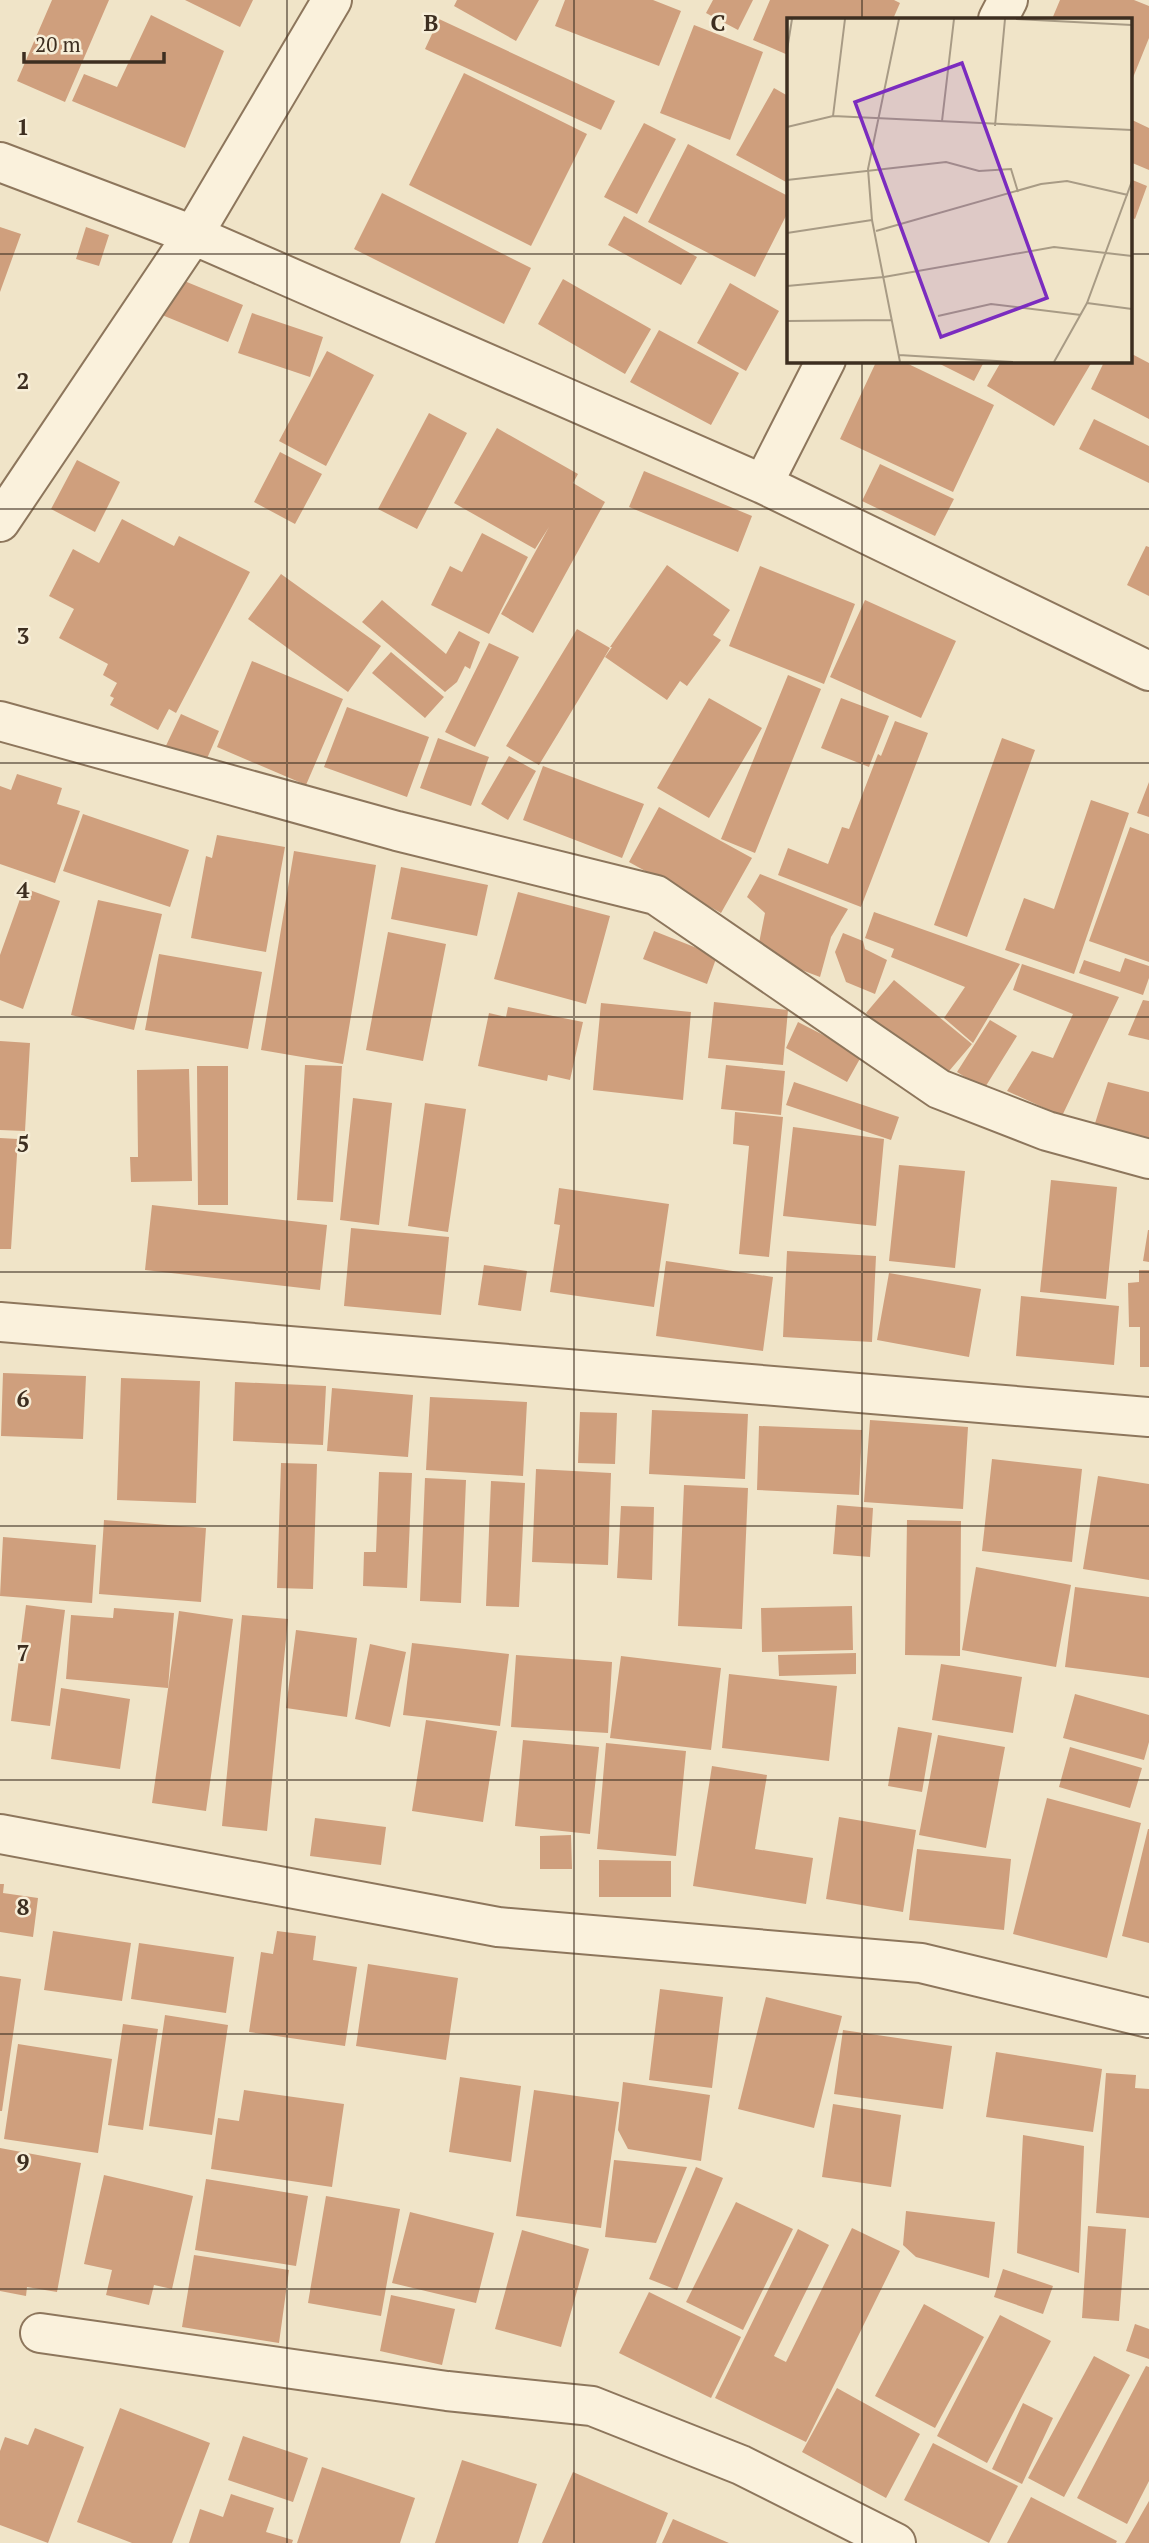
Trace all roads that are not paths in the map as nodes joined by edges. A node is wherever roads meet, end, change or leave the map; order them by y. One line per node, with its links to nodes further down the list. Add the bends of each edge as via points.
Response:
1 (332, 0): 5 (street)
2 (1008, 0): 3 (street)
3 (999, 18)
4 (0, 162): 5 (street)
5 (193, 236): 7 (street); 8 (street)
6 (825, 362): 7 (street)
7 (763, 484): 9 (street)
8 (0, 522)
9 (1149, 671)
10 (0, 721): 11 (street, via 397,831 656,895 939,1089 1046,1131)
11 (1149, 1159)
12 (0, 1322): 13 (street)
13 (1149, 1417)
14 (0, 1834): 15 (street, via 498,1927 921,1963)
15 (1149, 2018)
16 (40, 2333): 17 (street, via 447,2391 592,2406 741,2465)
17 (896, 2543)

